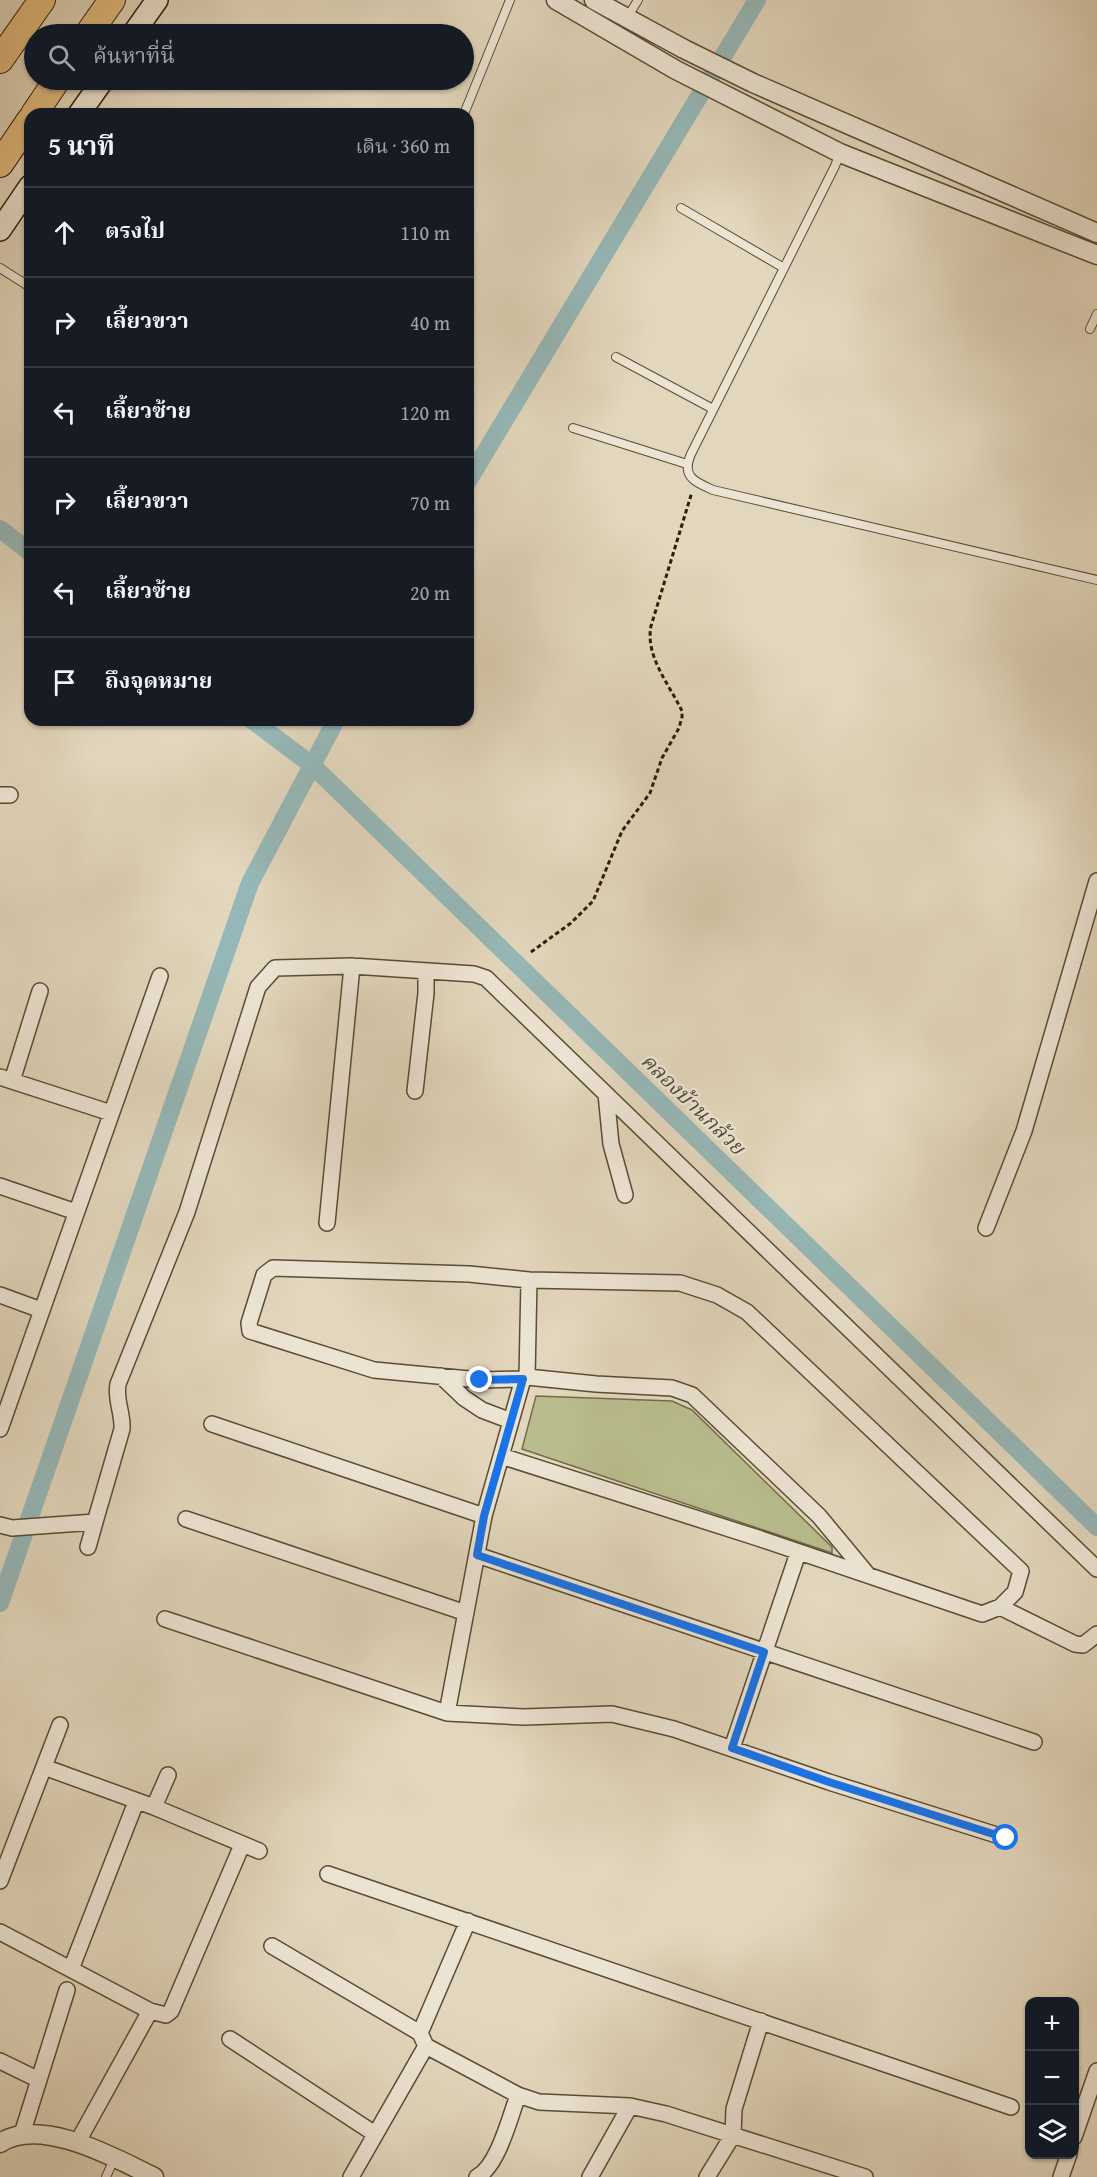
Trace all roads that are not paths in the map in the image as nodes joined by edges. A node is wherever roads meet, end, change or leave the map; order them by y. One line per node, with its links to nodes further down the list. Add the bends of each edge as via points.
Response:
1 (42, 0): 9 (highway)
2 (112, 0): 10 (highway)
3 (157, 0): 11 (main road)
4 (510, 0): 14 (lane)
5 (556, 0): 22 (street, via 676,70)
6 (594, 0): 8 (street)
7 (638, 0): 8 (lane)
8 (627, 18): 27 (street, via 753,83)
9 (25, 24)
10 (95, 24)
11 (141, 24)
12 (24, 26): 13 (highway)
13 (0, 60)
14 (474, 89)
15 (50, 90): 18 (highway)
16 (96, 90): 19 (main road)
17 (474, 90): 20 (lane)
18 (38, 108)
19 (83, 108)
20 (466, 108)
21 (24, 129): 23 (highway)
22 (840, 153): 28 (street); 30 (lane)
23 (0, 164)
24 (24, 195): 26 (main road)
25 (681, 208): 30 (lane)
26 (0, 231)
27 (1097, 233)
28 (1097, 255)
29 (0, 268): 31 (lane)
30 (784, 268): 35 (lane)
31 (24, 283)
32 (1097, 314): 33 (lane)
33 (1090, 328)
34 (616, 357): 35 (lane)
35 (713, 409): 37 (lane)
36 (573, 428): 37 (lane)
37 (687, 464): 38 (lane, via 694,482 714,490)
38 (1097, 580)
39 (1097, 881): 52 (street, via 1024,1131)
40 (352, 966): 41 (street); 51 (street); 64 (street, via 275,968 258,987 187,1212 118,1384 122,1429)
41 (426, 971): 45 (street); 46 (street, via 486,978)
42 (160, 976): 47 (street)
43 (40, 991): 44 (street)
44 (6, 1079): 47 (street)
45 (415, 1091)
46 (606, 1094): 49 (street, via 611,1144); 69 (street)
47 (111, 1113): 50 (street)
48 (0, 1186): 50 (street)
49 (625, 1194)
50 (76, 1212): 55 (street)
51 (327, 1223)
52 (986, 1227)
53 (529, 1280): 56 (street, via 469,1274 273,1268 264,1275 249,1323 253,1333 374,1370); 57 (street); 71 (street, via 680,1283 717,1295 747,1312 1021,1571 1015,1592)
54 (0, 1295): 55 (street)
55 (41, 1310): 58 (street)
56 (441, 1376): 57 (street, via 480,1380); 59 (street, via 482,1410)
57 (525, 1378): 59 (street); 70 (street, via 672,1388 692,1395 819,1516)
58 (1, 1421)
59 (511, 1421): 61 (street)
60 (212, 1424): 62 (street)
61 (501, 1456): 62 (street); 67 (street)
62 (484, 1516): 68 (street)
63 (186, 1519): 72 (street)
64 (95, 1522): 65 (street); 66 (street)
65 (6, 1527)
66 (87, 1547)
67 (798, 1553): 70 (street); 75 (street)
68 (477, 1555): 72 (street); 75 (street)
69 (1097, 1569)
70 (868, 1575): 71 (street, via 982,1614)
71 (1000, 1607): 74 (street, via 1075,1644 1083,1645)
72 (466, 1613): 76 (street)
73 (165, 1619): 76 (street)
74 (1097, 1634)
75 (764, 1652): 78 (street); 79 (street)
76 (447, 1713): 79 (street, via 524,1718 612,1714)
77 (60, 1725): 80 (street)
78 (1034, 1742)
79 (732, 1748): 84 (street)
80 (44, 1767): 82 (street); 88 (street)
81 (168, 1775): 83 (street)
82 (136, 1802): 83 (street); 92 (street)
83 (154, 1808): 85 (street)
84 (1006, 1838)
85 (242, 1845): 86 (street); 94 (street, via 170,2013)
86 (259, 1851)
87 (328, 1874): 89 (street)
88 (0, 1881)
89 (468, 1922): 95 (street); 97 (street)
90 (0, 1932): 92 (street)
91 (272, 1946): 97 (street)
92 (71, 1969): 94 (street)
93 (67, 1990): 100 (street)
94 (150, 2011): 108 (street)
95 (761, 2021): 103 (street); 107 (street, via 734,2109)
96 (230, 2038): 106 (street)
97 (423, 2039): 101 (street); 106 (street)
98 (0, 2061): 100 (street)
99 (1097, 2071): 104 (street)
100 (39, 2080): 105 (street)
101 (518, 2095): 102 (street, via 558,2104); 115 (street, via 496,2153)
102 (630, 2106): 107 (street); 116 (street)
103 (1011, 2107)
104 (1079, 2123)
105 (22, 2134): 108 (street); 109 (street)
106 (375, 2134): 114 (street)
107 (733, 2136): 117 (street); 118 (street)
108 (77, 2143): 110 (street)
109 (0, 2144)
110 (115, 2158): 112 (lane); 113 (street)
111 (1067, 2159): 119 (street)
112 (106, 2177)
113 (154, 2177)
114 (351, 2177)
115 (477, 2177)
116 (590, 2177)
117 (707, 2177)
118 (865, 2177)
119 (1061, 2177)

